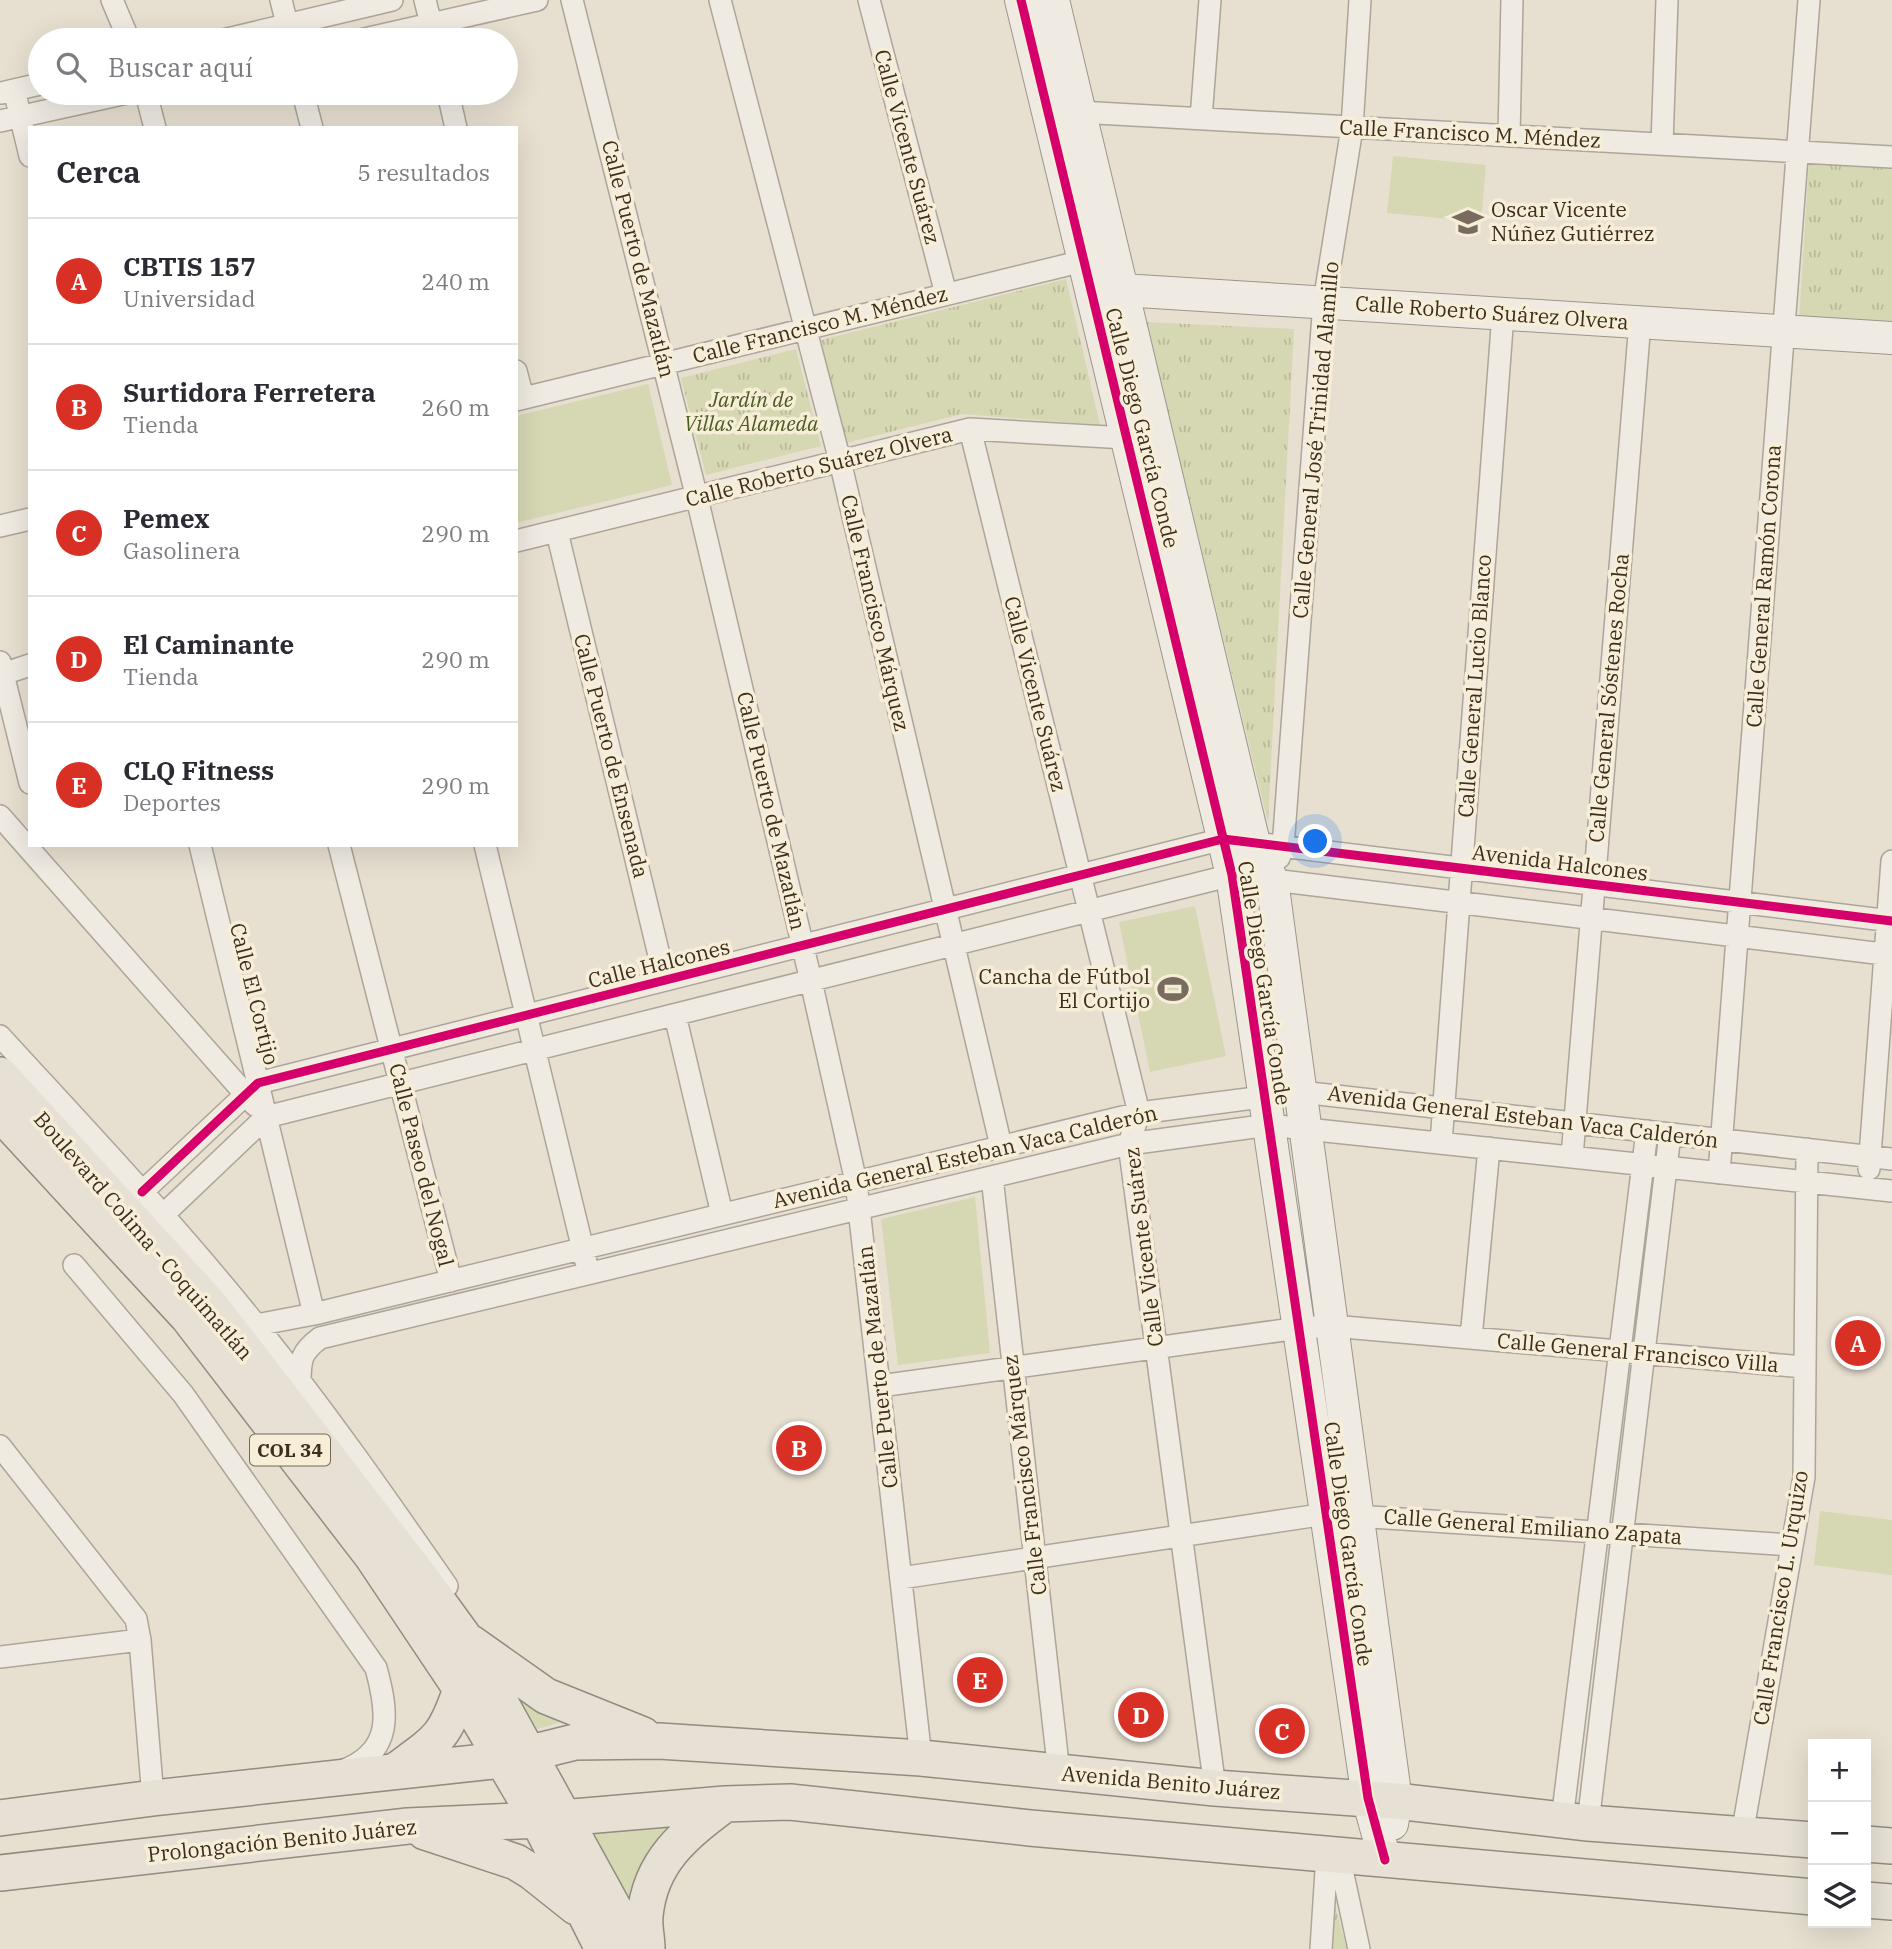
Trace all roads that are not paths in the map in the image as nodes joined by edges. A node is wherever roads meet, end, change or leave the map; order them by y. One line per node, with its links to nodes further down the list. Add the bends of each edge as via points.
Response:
1 (112, 0): 16 (street)
2 (281, 0): 17 (street)
3 (393, 0): 18 (street)
4 (425, 0): 19 (street)
5 (537, 0): 20 (street)
6 (572, 0): 49 (street, Calle Puerto de Mazatlán)
7 (720, 0): 46 (street, Calle Francisco Márquez)
8 (869, 0): 41 (street, Calle Vicente Suárez)
9 (1021, 0): 28 (street, Calle Diego García Conde)
10 (1053, 0): 27 (street, Calle Diego García Conde)
11 (1209, 0): 30 (street)
12 (1360, 0): 34 (street, Calle General José Trinidad Alamillo)
13 (1513, 0): 35 (street)
14 (1667, 0): 36 (street)
15 (1809, 0): 38 (street, Calle General Ramón Corona)
16 (125, 28)
17 (288, 28)
18 (305, 28)
19 (432, 28)
20 (446, 28)
21 (28, 86): 22 (street)
22 (7, 91): 29 (street)
23 (73, 105): 29 (street)
24 (149, 105): 31 (street)
25 (306, 105): 32 (street)
26 (451, 105): 33 (street)
27 (1080, 112): 28 (street, Calle Francisco M. Méndez); 30 (street, Calle Francisco M. Méndez); 42 (street, Calle Diego García Conde)
28 (1049, 117): 40 (street, Calle Diego García Conde)
29 (10, 119): 37 (street)
30 (1201, 119): 34 (street, Calle Francisco M. Méndez)
31 (154, 126)
32 (311, 126)
33 (456, 126)
34 (1352, 128): 35 (street, Calle Francisco M. Méndez); 43 (street, Calle General José Trinidad Alamillo)
35 (1509, 136): 36 (street, Calle Francisco M. Méndez)
36 (1662, 144): 38 (street, Calle Francisco M. Méndez)
37 (28, 152)
38 (1797, 152): 39 (street, Calle Francisco M. Méndez); 47 (street, Calle General Ramón Corona)
39 (1892, 157)
40 (1083, 261): 41 (street, Calle Francisco M. Méndez); 42 (street, Calle Diego García Conde)
41 (946, 294): 46 (street, Calle Francisco M. Méndez)
42 (1107, 294): 43 (street, Calle Roberto Suárez Olvera); 52 (street, Calle Diego García Conde); 64 (street, Calle Diego García Conde)
43 (1324, 302): 44 (street, Calle Roberto Suárez Olvera); 64 (street, Calle General José Trinidad Alamillo)
44 (1503, 314): 45 (street, Calle Roberto Suárez Olvera); 72 (street, Calle General Lucio Blanco)
45 (1640, 322): 47 (street, Calle Roberto Suárez Olvera); 77 (street, Calle General Sóstenes Rocha)
46 (807, 328): 49 (street, Calle Francisco M. Méndez); 53 (street, Calle Francisco Márquez)
47 (1784, 331): 48 (street, Calle Roberto Suárez Olvera); 79 (street, Calle General Ramón Corona)
48 (1892, 338)
49 (665, 363): 50 (street, Calle Francisco M. Méndez); 54 (street, Calle Puerto de Mazatlán)
50 (520, 399)
51 (970, 429): 52 (street, Calle Roberto Suárez Olvera); 53 (street, Calle Roberto Suárez Olvera); 74 (street, Calle Vicente Suárez)
52 (1126, 438): 63 (street, Calle Diego García Conde)
53 (840, 461): 54 (street, Calle Roberto Suárez Olvera); 80 (street, Calle Francisco Márquez)
54 (697, 498): 57 (street, Calle Roberto Suárez Olvera); 85 (street, Calle Puerto de Mazatlán)
55 (28, 519): 56 (street)
56 (0, 526)
57 (557, 531): 58 (street, Calle Roberto Suárez Olvera); 88 (street, Calle Puerto de Ensenada)
58 (518, 541)
59 (28, 665): 60 (street)
60 (1, 670): 61 (street)
61 (28, 775)
62 (0, 816): 65 (street)
63 (1223, 839): 64 (street, Avenida Halcones); 74 (street, Calle Halcones); 75 (street, Calle Diego García Conde)
64 (1269, 845): 72 (street, Avenida Halcones); 76 (street, Calle Diego García Conde)
65 (28, 846)
66 (29, 847): 73 (street)
67 (46, 847): 73 (street)
68 (200, 847): 97 (street, Calle El Cortijo)
69 (340, 847): 93 (street, Calle Paseo del Nogal)
70 (485, 847): 90 (street)
71 (1892, 861): 83 (street)
72 (1461, 868): 77 (street, Avenida Halcones); 78 (street, Calle General Lucio Blanco)
73 (52, 872): 97 (street)
74 (1080, 875): 80 (street, Calle Halcones); 81 (street, Calle Vicente Suárez)
75 (1232, 875): 76 (street); 81 (street); 100 (street, Calle Diego García Conde)
76 (1272, 880): 78 (street); 98 (street, Calle Diego García Conde)
77 (1594, 885): 79 (street, Avenida Halcones); 82 (street, Calle General Sóstenes Rocha)
78 (1459, 902): 82 (street); 99 (street, Calle General Lucio Blanco)
79 (1741, 903): 83 (street, Avenida Halcones); 84 (street, Calle General Ramón Corona)
80 (944, 910): 85 (street, Calle Halcones); 86 (street, Calle Francisco Márquez)
81 (1089, 911): 86 (street); 102 (street, Calle Vicente Suárez)
82 (1591, 918): 84 (street); 104 (street, Calle General Sóstenes Rocha)
83 (1890, 921): 87 (street)
84 (1738, 936): 87 (street); 108 (street, Calle General Ramón Corona)
85 (803, 945): 88 (street, Calle Halcones); 89 (street, Calle Puerto de Mazatlán)
86 (953, 945): 89 (street); 111 (street, Calle Francisco Márquez)
87 (1888, 954): 115 (street)
88 (665, 980): 90 (street, Calle Halcones)
89 (811, 981): 91 (street); 121 (street, Calle Puerto de Mazatlán)
90 (526, 1015): 93 (street, Calle Halcones); 94 (street)
91 (675, 1015): 94 (street); 128 (street)
92 (0, 1036): 125 (street)
93 (391, 1049): 96 (street, Calle Paseo del Nogal); 97 (street, Calle Halcones)
94 (534, 1050): 96 (street); 131 (street)
95 (0, 1075): 157 (main road, Boulevard Colima - Coquimatlán / COL 34, via 211,1306)
96 (400, 1083): 103 (street); 134 (street, Calle Paseo del Nogal)
97 (252, 1088): 103 (street); 125 (street, Calle Halcones)
98 (1301, 1092): 99 (street, Avenida General Esteban Vaca Calderón); 100 (street, Avenida General Esteban Vaca Calderón); 105 (street, Calle Diego García Conde)
99 (1443, 1108): 104 (street, Avenida General Esteban Vaca Calderón); 109 (street, Calle General Lucio Blanco)
100 (1267, 1111): 102 (street, Avenida General Esteban Vaca Calderón); 105 (street, Avenida General Esteban Vaca Calderón); 110 (street, Avenida General Esteban Vaca Calderón); 138 (street, Calle Diego García Conde)
101 (0, 1113): 159 (main road, Boulevard Colima - Coquimatlán / COL 34, via 188,1317 372,1556)
102 (1139, 1113): 110 (street, Calle Vicente Suárez); 111 (street, Avenida General Esteban Vaca Calderón)
103 (266, 1117): 129 (street); 135 (street)
104 (1575, 1123): 106 (street, Avenida General Esteban Vaca Calderón); 114 (street, Calle General Sóstenes Rocha)
105 (1306, 1128): 109 (street, Avenida General Esteban Vaca Calderón); 137 (street, Calle Diego García Conde)
106 (1647, 1131): 107 (street, Avenida General Esteban Vaca Calderón); 117 (street)
107 (1670, 1134): 108 (street, Avenida General Esteban Vaca Calderón); 118 (street)
108 (1721, 1140): 113 (street, Avenida General Esteban Vaca Calderón); 119 (street, Calle General Ramón Corona)
109 (1441, 1143): 112 (street, Avenida General Esteban Vaca Calderón)
110 (1129, 1144): 120 (street, Avenida General Esteban Vaca Calderón); 140 (street, Calle Vicente Suárez)
111 (1002, 1146): 121 (street, Avenida General Esteban Vaca Calderón)
112 (1489, 1148): 114 (street, Avenida General Esteban Vaca Calderón); 139 (street, Calle General Francisco Villa)
113 (1807, 1149): 115 (street, Avenida General Esteban Vaca Calderón); 122 (street, Calle Francisco L. Urquizo)
114 (1572, 1157): 117 (street, Avenida General Esteban Vaca Calderón)
115 (1870, 1157): 116 (street, Avenida General Esteban Vaca Calderón); 123 (street)
116 (1892, 1159)
117 (1643, 1165): 118 (street, Avenida General Esteban Vaca Calderón); 141 (street)
118 (1666, 1167): 119 (street, Avenida General Esteban Vaca Calderón); 142 (street)
119 (1719, 1173): 122 (street, Avenida General Esteban Vaca Calderón)
120 (992, 1177): 127 (street, Avenida General Esteban Vaca Calderón); 144 (street, Calle Francisco Márquez)
121 (856, 1182): 126 (street, Avenida General Esteban Vaca Calderón); 127 (street, Calle Puerto de Mazatlán)
122 (1805, 1182): 123 (street, Avenida General Esteban Vaca Calderón); 143 (street, Calle Francisco L. Urquizo)
123 (1867, 1189): 124 (street, Avenida General Esteban Vaca Calderón)
124 (1892, 1191)
125 (142, 1192): 129 (street)
126 (774, 1202): 128 (street, Avenida General Esteban Vaca Calderón); 130 (street)
127 (861, 1208): 130 (street, Avenida General Esteban Vaca Calderón); 146 (street, Calle Puerto de Mazatlán)
128 (722, 1214): 131 (street, Avenida General Esteban Vaca Calderón)
129 (163, 1216): 136 (street)
130 (780, 1228): 133 (street, Avenida General Esteban Vaca Calderón)
131 (583, 1249): 133 (street); 134 (street, Avenida General Esteban Vaca Calderón)
132 (74, 1265): 165 (street, via 183,1394 376,1668 385,1702 386,1722 380,1741 351,1768)
133 (589, 1274): 145 (street, Avenida General Esteban Vaca Calderón, via 320,1338 306,1348)
134 (451, 1281): 135 (street, Avenida General Esteban Vaca Calderón)
135 (314, 1314): 136 (street, Avenida General Esteban Vaca Calderón)
136 (256, 1325): 145 (street)
137 (1332, 1326): 138 (street, Calle General Francisco Villa); 139 (street, Calle General Francisco Villa); 149 (street, Calle Diego García Conde)
138 (1299, 1328): 140 (street, Calle General Francisco Villa); 148 (street, Calle Diego García Conde)
139 (1471, 1338): 141 (street, Calle General Francisco Villa)
140 (1156, 1348): 144 (street, Calle General Francisco Villa); 152 (street, Calle Vicente Suárez)
141 (1620, 1351): 142 (street, Calle General Francisco Villa); 150 (street)
142 (1644, 1353): 143 (street, Calle General Francisco Villa); 151 (street)
143 (1804, 1367): 153 (street, Calle Francisco L. Urquizo, via 1804,1477)
144 (1013, 1368): 146 (street, Calle General Francisco Villa); 154 (street, Calle Francisco Márquez)
145 (300, 1383): 157 (street, via 455,1597)
146 (880, 1386): 155 (street, Calle Puerto de Mazatlán)
147 (0, 1446): 156 (street, via 136,1619)
148 (1326, 1514): 149 (street, Calle General Emiliano Zapata); 152 (street, Calle General Emiliano Zapata); 168 (street, Calle Diego García Conde)
149 (1358, 1516): 150 (street, Calle General Emiliano Zapata); 168 (street, Calle Diego García Conde)
150 (1598, 1531): 151 (street, Calle General Emiliano Zapata); 172 (street)
151 (1623, 1532): 153 (street, Calle General Emiliano Zapata); 172 (street)
152 (1181, 1536): 154 (street, Calle General Emiliano Zapata); 166 (street, Calle Vicente Suárez)
153 (1791, 1545): 174 (street, Calle Francisco L. Urquizo)
154 (1035, 1558): 155 (street, Calle General Emiliano Zapata); 164 (street, Calle Francisco Márquez)
155 (901, 1578): 162 (street, Calle Puerto de Mazatlán)
156 (140, 1640): 158 (street); 167 (street)
157 (466, 1640): 160 (main road, via 546,1696); 161 (main road, Boulevard Colima - Coquimatlán / COL 34)
158 (0, 1657)
159 (461, 1689): 161 (main road, Boulevard Colima - Coquimatlán / COL 34); 163 (main road, via 437,1741)
160 (659, 1741): 161 (main road, Avenida Benito Juárez, via 575,1742); 162 (main road, Avenida Benito Juárez)
161 (515, 1756): 163 (main road); 171 (main road, Boulevard Colima - Coquimatlán / COL 34)
162 (921, 1758): 164 (main road, Avenida Benito Juárez)
163 (397, 1770): 165 (main road)
164 (1059, 1773): 166 (main road, Avenida Benito Juárez)
165 (319, 1779): 167 (main road)
166 (1215, 1788): 168 (main road, Avenida Benito Juárez)
167 (153, 1798): 170 (main road)
168 (1382, 1800): 172 (main road, Avenida Benito Juárez); 179 (street, Calle Diego García Conde)
169 (725, 1804): 171 (main road); 178 (main road, via 790,1802); 187 (main road, via 688,1832 665,1857 651,1887 645,1917)
170 (0, 1818)
171 (551, 1819): 173 (main road, Prolongación Benito Juárez); 184 (main road); 186 (main road)
172 (1575, 1821): 174 (main road, Avenida Benito Juárez)
173 (408, 1826): 180 (main road, Prolongación Benito Juárez); 184 (main road, via 516,1862)
174 (1742, 1835): 175 (main road, Avenida Benito Juárez)
175 (1808, 1840)
176 (1871, 1844): 177 (main road)
177 (1892, 1846)
178 (1333, 1856): 179 (main road); 188 (street); 189 (street)
179 (1385, 1860): 181 (main road)
180 (0, 1873)
181 (1808, 1897)
182 (1871, 1900): 183 (main road)
183 (1892, 1902)
184 (587, 1916): 185 (main road)
185 (603, 1949)
186 (636, 1949)
187 (647, 1949)
188 (1321, 1949)
189 (1359, 1949)

